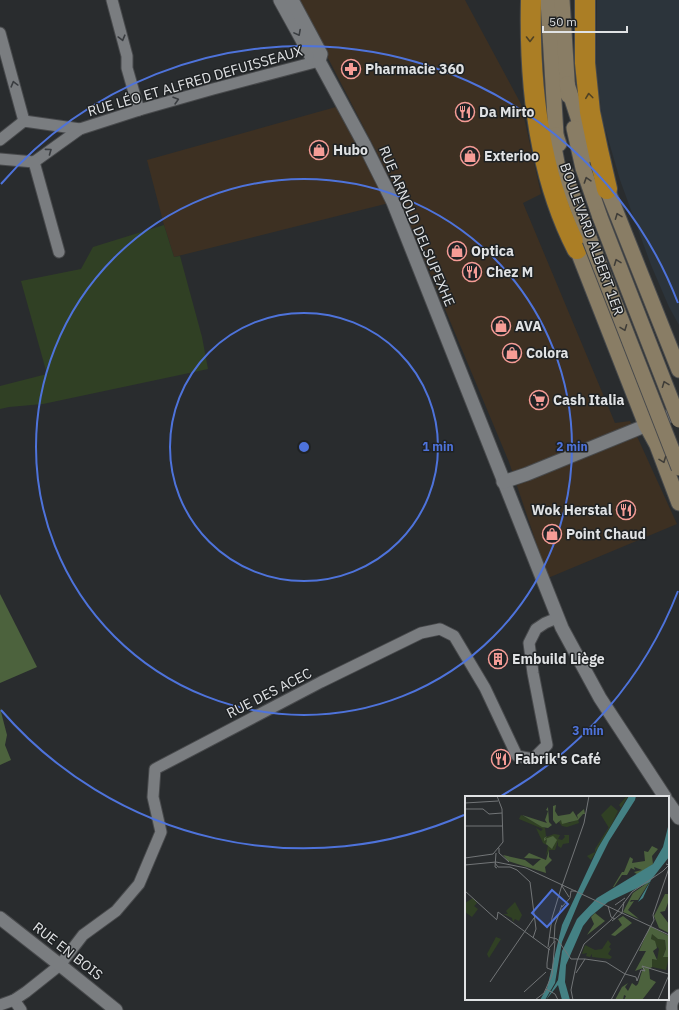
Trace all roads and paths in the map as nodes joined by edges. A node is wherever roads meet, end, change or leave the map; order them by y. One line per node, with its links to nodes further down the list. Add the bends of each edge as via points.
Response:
1 (112, 0): 11 (street, one-way to 11)
2 (280, 0): 9 (street, RUE ARNOLD DELSUPEXHE, one-way to 9, via 312,58)
3 (292, 0): 9 (street, RUE ARNOLD DELSUPEXHE, via 321,54)
4 (531, 0): 18 (highway, one-way to 18, via 531,68 546,164 568,231)
5 (548, 0): 18 (main road, BOULEVARD ALBERT 1ER, via 556,135)
6 (562, 0): 10 (main road, BOULEVARD ALBERT 1ER)
7 (585, 0): 17 (highway, one-way to 7, via 590,112 585,70)
8 (0, 33): 12 (street, one-way to 8)
9 (319, 61): 11 (street, RUE LÉO ET ALFRED DEFUISSEAUX, one-way to 9); 25 (street, RUE ARNOLD DELSUPEXHE, via 384,183 406,232)
10 (567, 84): 17 (main road); 22 (main road, BOULEVARD ALBERT 1ER, one-way to 10, bridge, via 587,179 570,111)
11 (139, 110): 13 (street, RUE LÉO ET ALFRED DEFUISSEAUX)
12 (24, 121): 13 (street, RUE LÉO ET ALFRED DEFUISSEAUX); 14 (street)
13 (80, 129): 16 (street, RUE LÉO ET ALFRED DEFUISSEAUX, one-way to 13)
14 (0, 140)
15 (0, 159): 16 (street)
16 (34, 162): 19 (street)
17 (607, 189): 20 (main road, one-way to 17)
18 (583, 244): 23 (main road); 24 (main road, BOULEVARD ALBERT 1ER, one-way to 24, bridge)
19 (59, 252)
20 (679, 370)
21 (679, 412): 23 (street)
22 (679, 420)
23 (646, 425): 25 (street); 26 (main road, one-way to 26, via 657,445)
24 (679, 468)
25 (503, 482): 27 (street, RUE ARNOLD DELSUPEXHE)
26 (679, 503)
27 (557, 618): 28 (street, RUE ARNOLD DELSUPEXHE, via 600,698); 32 (street, RUE DES ACEC, via 536,629 529,643 547,745 533,759 517,756 486,688 454,636 440,629 421,634 321,682 155,769 153,797 161,832 139,884 116,911 83,935)
28 (664, 796)
29 (669, 803): 30 (street)
30 (679, 818)
31 (0, 918): 32 (street, RUE EN BOIS)
32 (60, 964): 34 (street); 37 (street, RUE EN BOIS)
33 (679, 995): 38 (street, via 671,1005)
34 (14, 1000): 35 (street); 36 (street)
35 (0, 1005)
36 (21, 1010)
37 (116, 1010)
38 (672, 1010)

